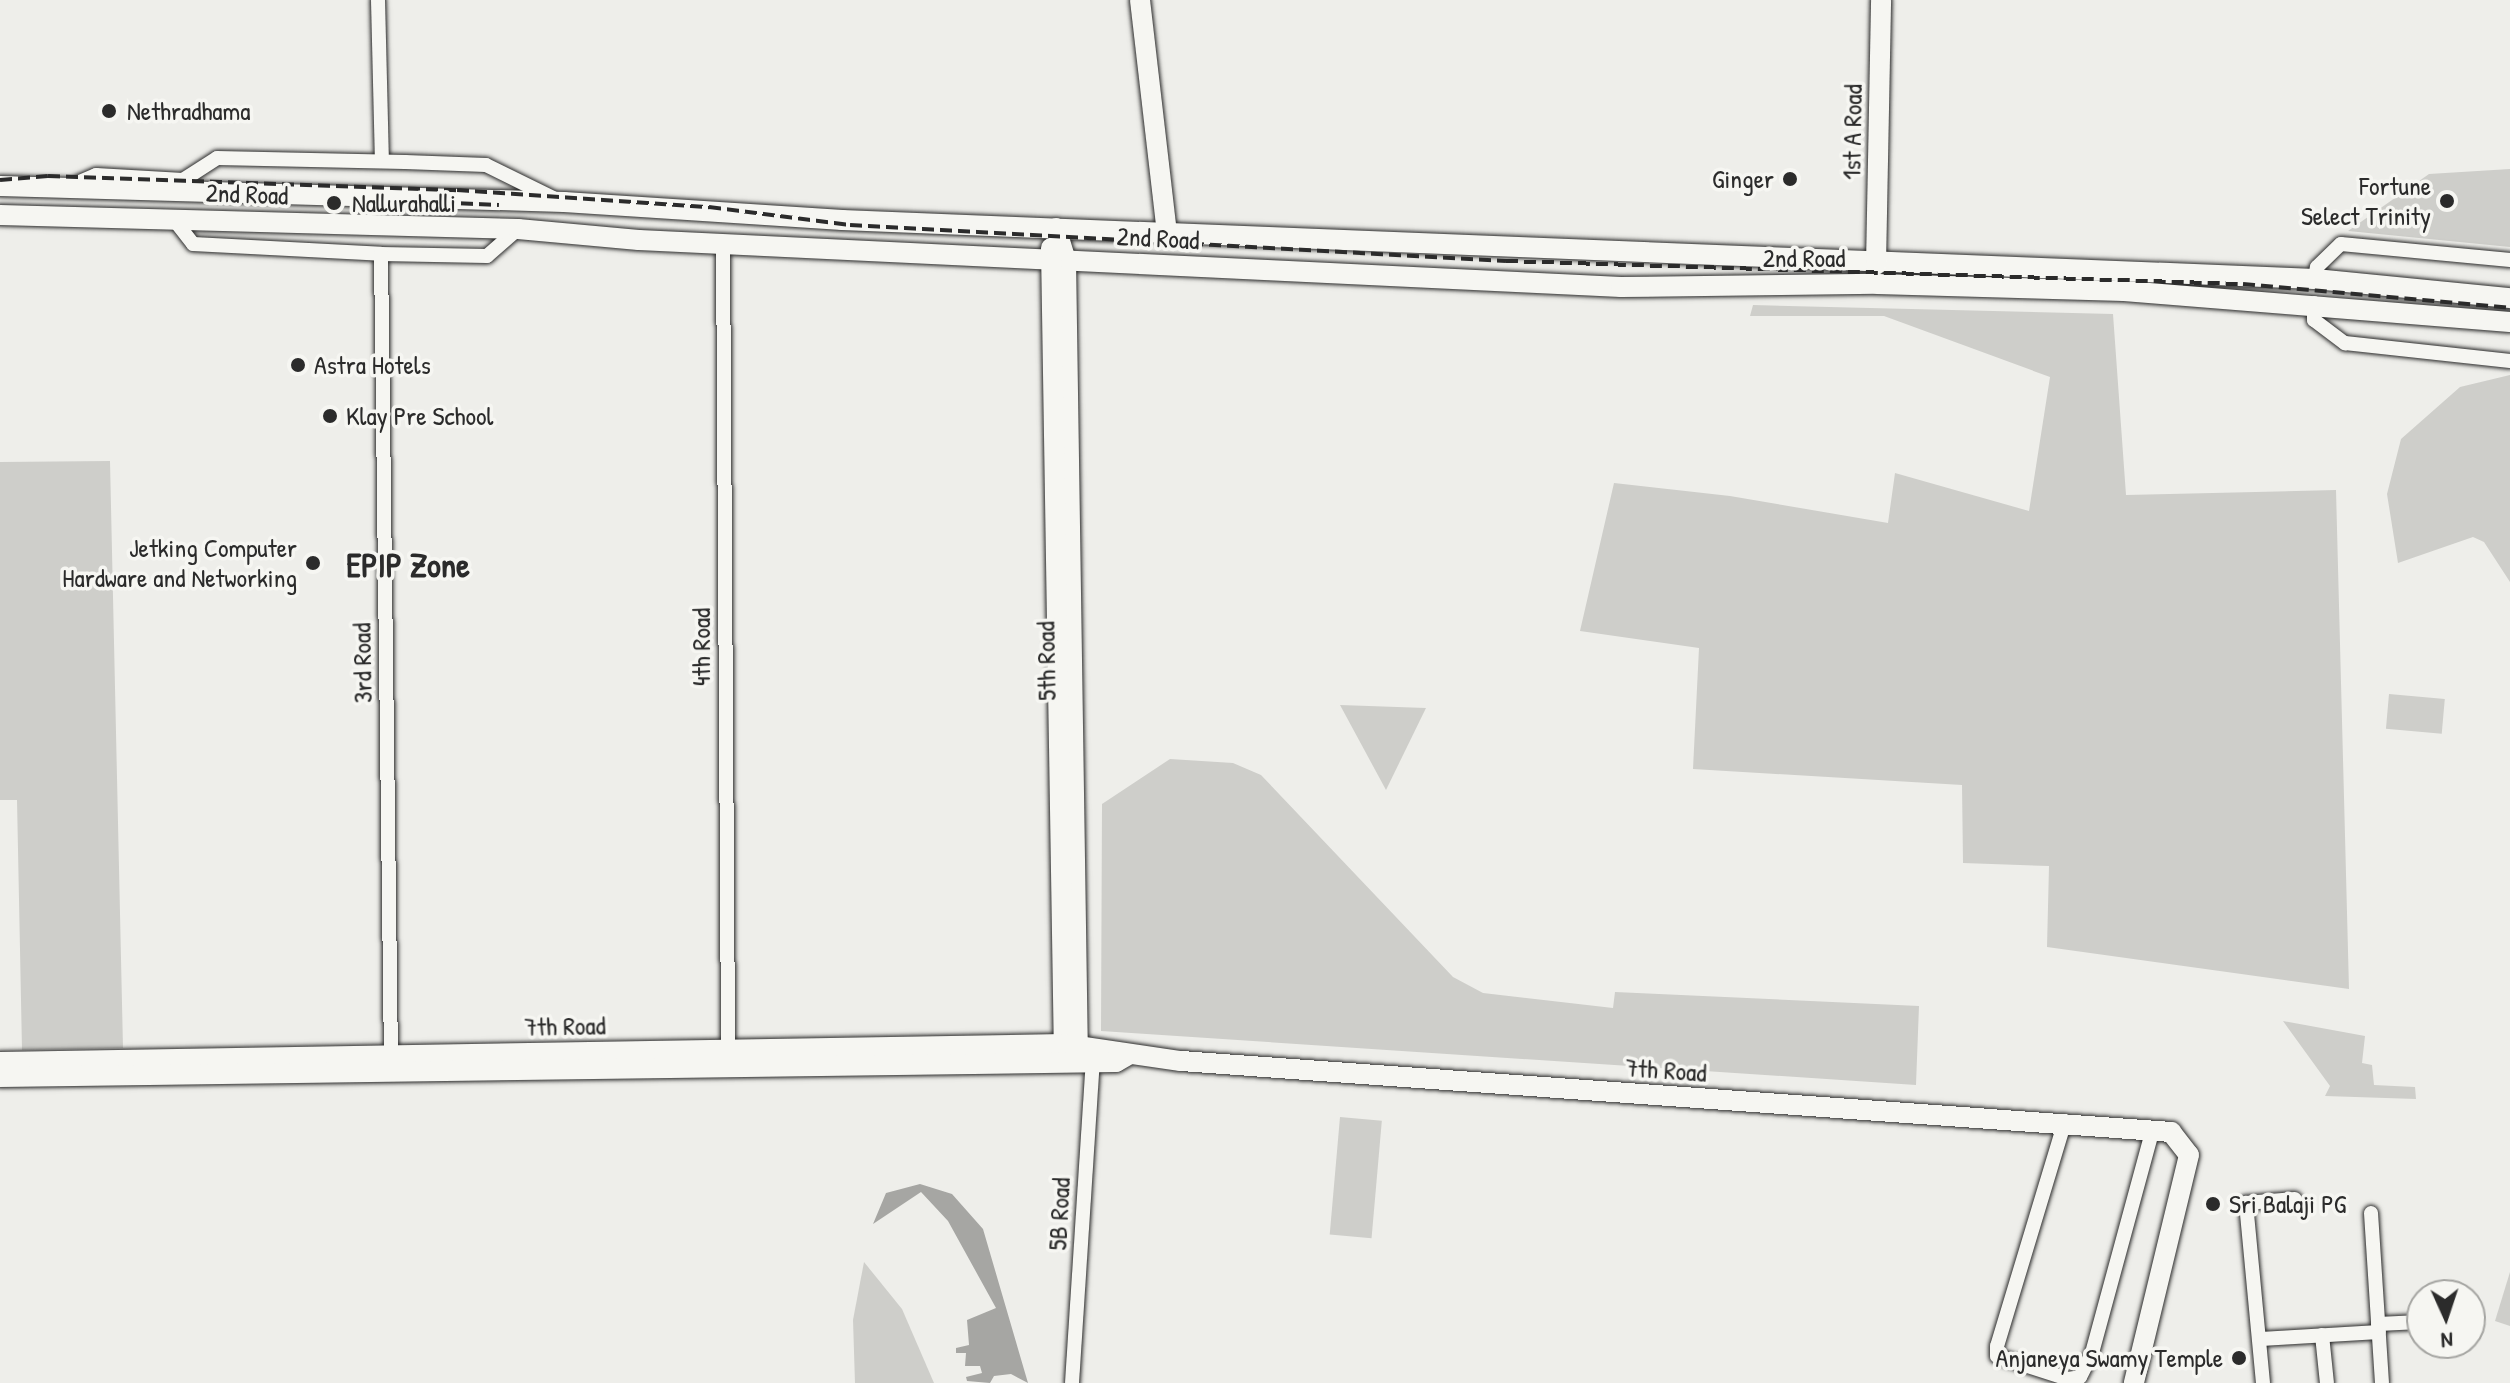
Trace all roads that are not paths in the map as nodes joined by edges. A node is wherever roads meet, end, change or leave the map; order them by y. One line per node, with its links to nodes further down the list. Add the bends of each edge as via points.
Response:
1 (378, 0): 4 (street)
2 (1140, 0): 12 (main road)
3 (1881, 0): 18 (main road, 1st A Road)
4 (382, 161): 5 (street, via 217,158 183,180 96,175); 7 (street, via 486,165)
5 (75, 184): 6 (main road, 2nd Road); 7 (main road, 2nd Road)
6 (10, 186): 8 (main road)
7 (564, 202): 10 (main road, 2nd Road)
8 (10, 215): 9 (main road, 2nd Road)
9 (172, 217): 11 (main road, 2nd Road); 14 (street, via 193,244)
10 (1054, 228): 12 (main road, 2nd Road); 16 (main road, 5th Road)
11 (518, 229): 13 (main road, 2nd Road); 14 (street, via 487,256)
12 (1167, 232): 15 (main road, 2nd Road)
13 (723, 244): 16 (main road, 2nd Road); 27 (street, 4th Road)
14 (381, 254): 29 (street, 3rd Road)
15 (1678, 255): 18 (main road, 2nd Road); 20 (main road); 21 (main road, via 1674,273)
16 (1058, 260): 21 (main road, 2nd Road); 26 (main road, 5th Road)
17 (2510, 260): 19 (street, via 2341,244 2317,267)
18 (1876, 265): 19 (main road, 2nd Road)
19 (2315, 279): 22 (main road, 2nd Road)
20 (1695, 286): 21 (main road, 2nd Road); 23 (main road, 2nd Road, via 1899,285)
21 (1660, 288)
22 (2510, 298)
23 (2314, 303): 24 (main road, 2nd Road); 25 (street, via 2314,320 2345,343)
24 (2510, 322)
25 (2510, 361)
26 (1078, 1053): 27 (main road, 7th Road); 31 (main road, 7th Road, via 1116,1048 1128,1055); 39 (street, 5B Road)
27 (729, 1058): 29 (main road, 7th Road)
28 (0, 1062): 29 (main road, 7th Road)
29 (391, 1063): 30 (main road, 7th Road)
30 (0, 1077)
31 (2065, 1121): 32 (main road, 7th Road); 32 (street, via 1997,1356 2068,1379 2080,1377 2092,1353)
32 (2153, 1129): 40 (main road, 7th Road, via 2171,1132 2189,1155)
33 (2295, 1199): 38 (street, via 2246,1203)
34 (2371, 1213): 36 (street)
35 (2406, 1324): 36 (street)
36 (2378, 1328): 37 (street); 43 (street)
37 (2322, 1335): 38 (street); 42 (street)
38 (2261, 1339): 41 (street)
39 (1072, 1383)
40 (2134, 1383)
41 (2263, 1383)
42 (2327, 1383)
43 (2382, 1383)

